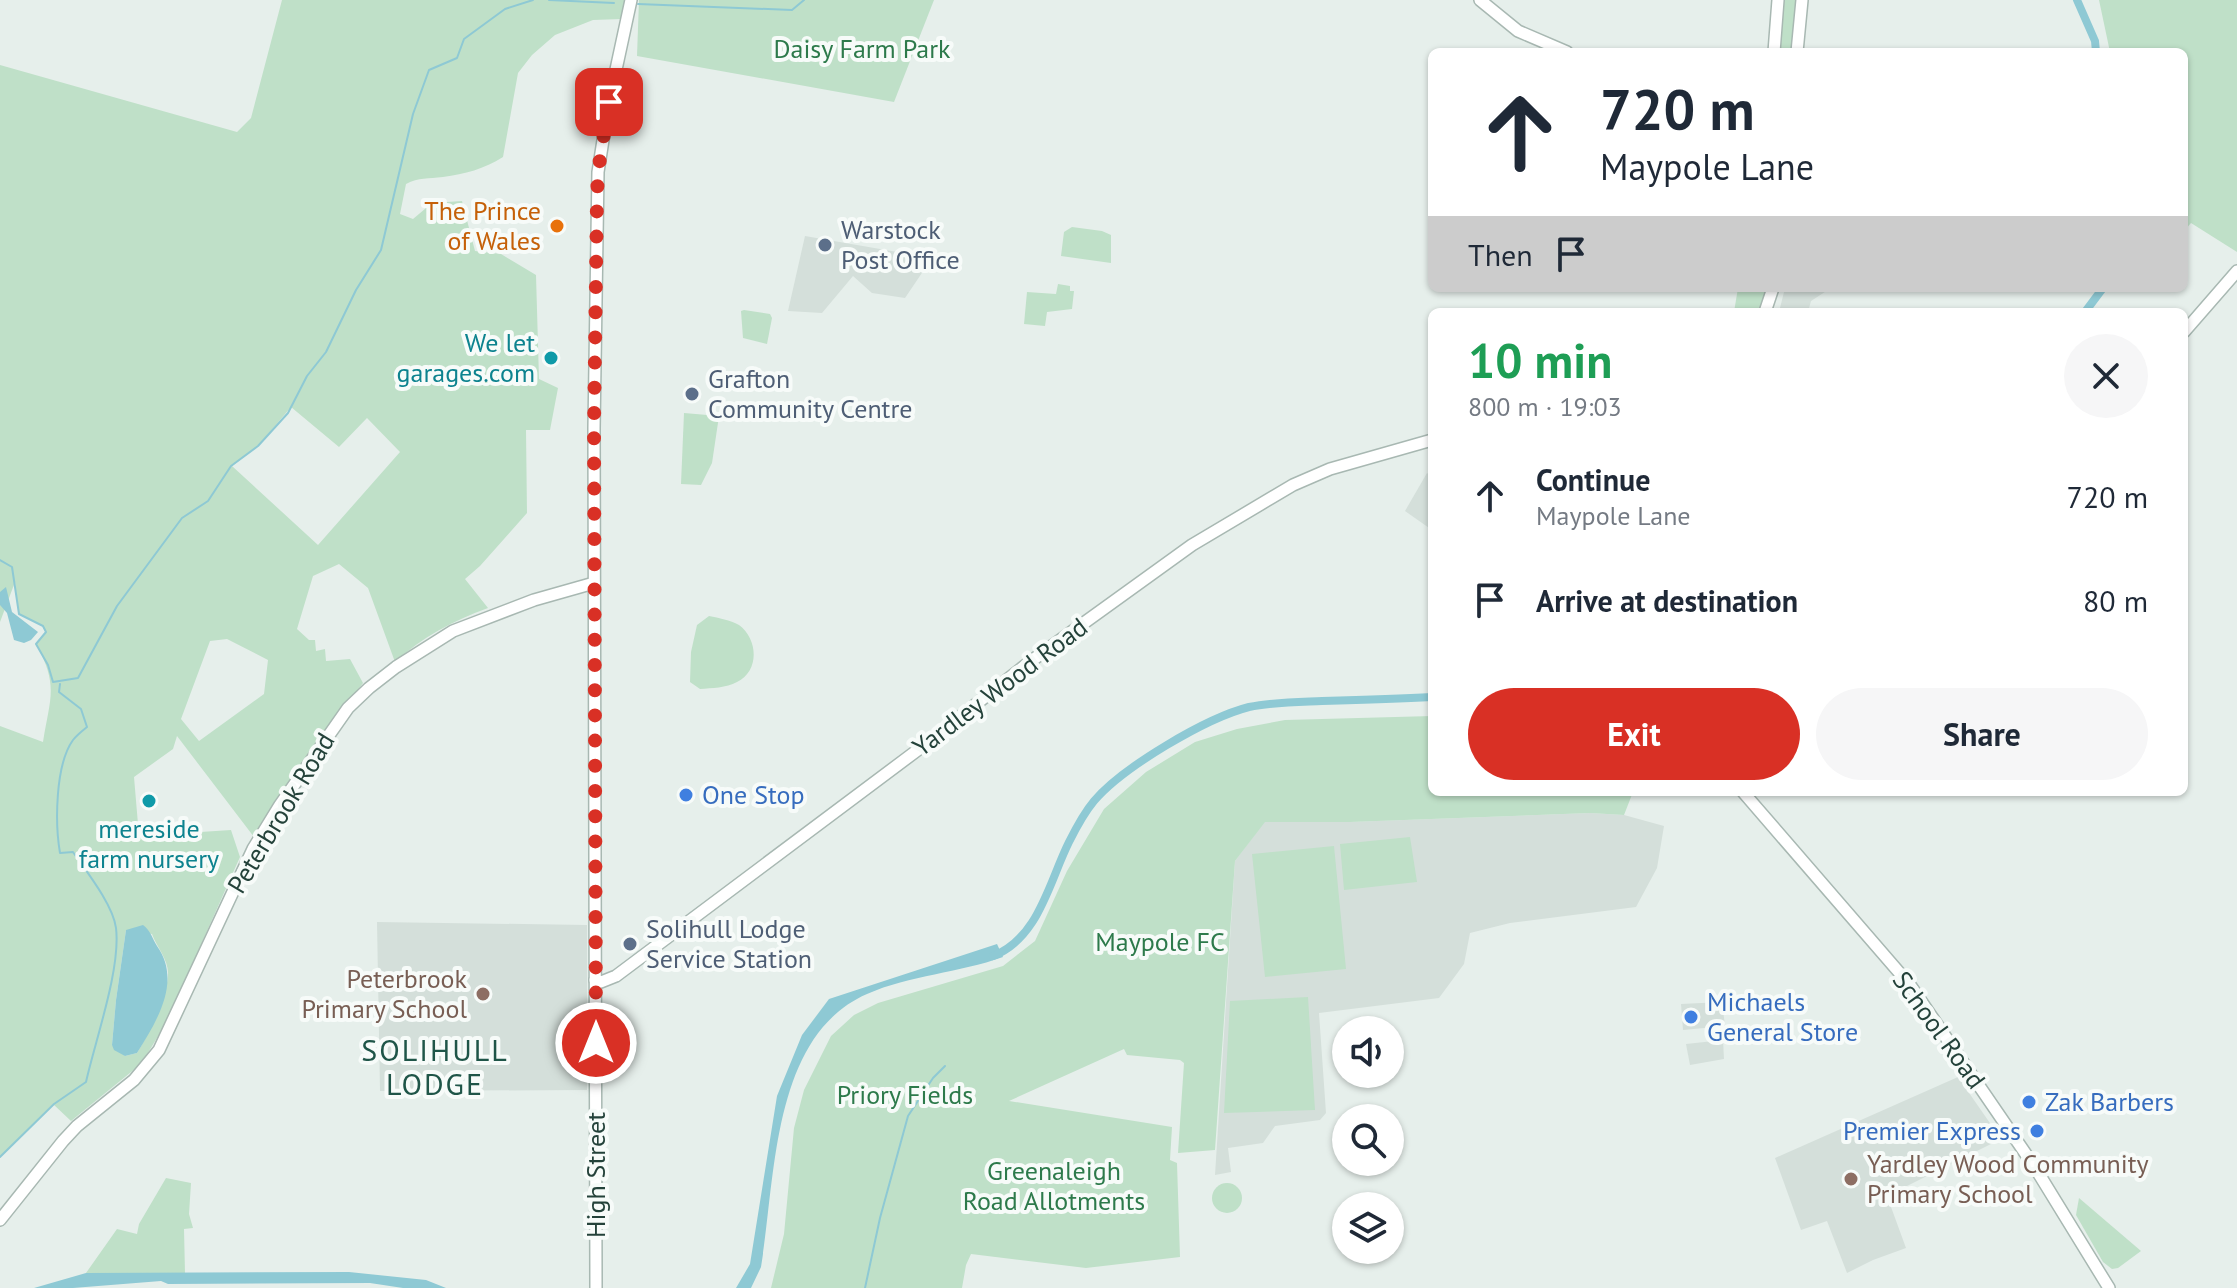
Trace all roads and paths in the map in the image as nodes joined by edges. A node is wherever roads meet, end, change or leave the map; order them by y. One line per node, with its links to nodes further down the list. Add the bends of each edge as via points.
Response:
1 (631, 0): 11 (street, High Street, via 598,172)
2 (1480, 0): 5 (street, via 1518,31)
3 (1778, 0): 6 (street)
4 (1802, 0): 7 (street)
5 (1558, 48)
6 (1774, 48)
7 (1797, 48)
8 (2237, 271): 9 (street)
9 (2188, 327)
10 (1428, 441): 13 (street, Yardley Wood Road, via 1293,485 1192,545 616,976)
11 (594, 583): 13 (street, High Street); 14 (street, Peterbrook Road, via 453,631 396,667 348,708 253,849 159,1050 134,1080 77,1126)
12 (1746, 796): 16 (street, School Road, via 1910,985 2034,1166)
13 (595, 980): 15 (street, High Street)
14 (0, 1220)
15 (596, 1288)
16 (2109, 1288)

